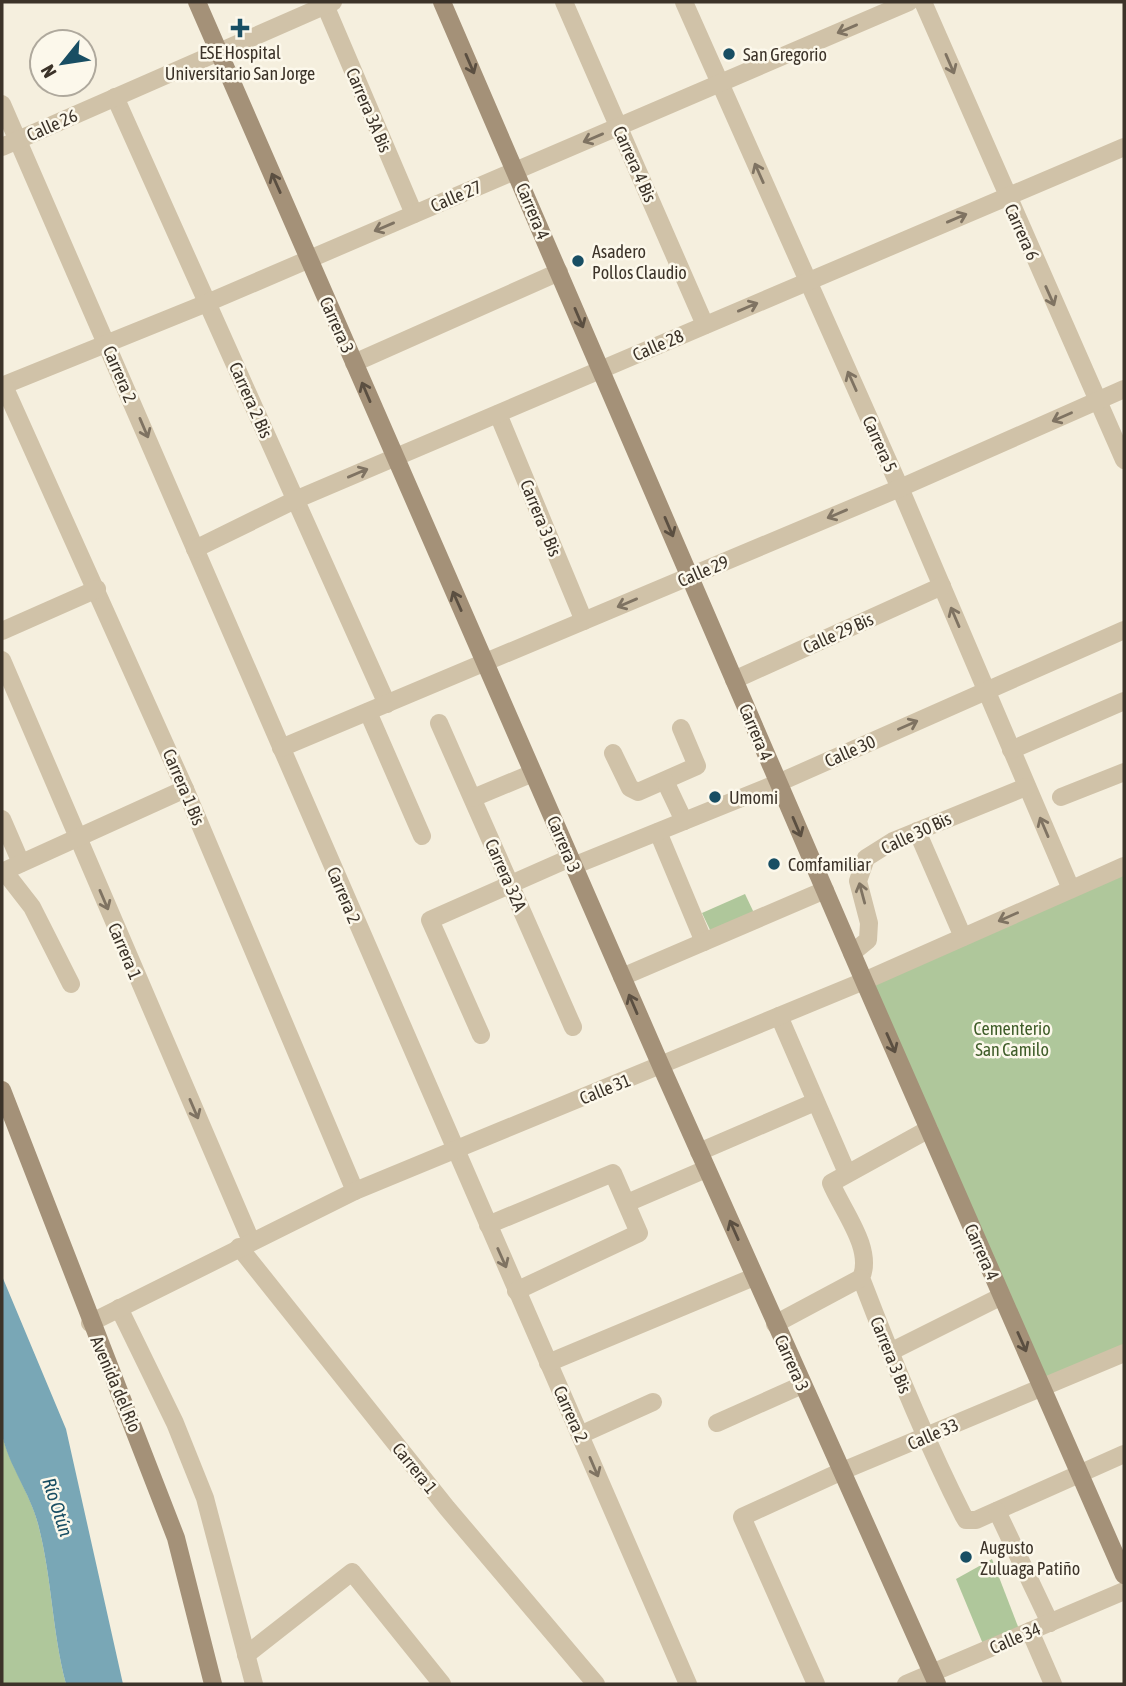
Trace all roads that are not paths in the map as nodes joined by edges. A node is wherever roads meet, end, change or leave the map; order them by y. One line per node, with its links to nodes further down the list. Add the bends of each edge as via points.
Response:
1 (197, 2): 8 (main road, Carrera 3)
2 (442, 2): 15 (main road, Carrera 4, one-way to 15)
3 (564, 2): 12 (street, Carrera 4 Bis)
4 (684, 2): 9 (street, Carrera 5)
5 (909, 2): 9 (street, Calle 27, one-way to 9)
6 (923, 2): 16 (street, Carrera 6, one-way to 16)
7 (329, 4): 8 (street, Calle 26); 17 (street, Carrera 3A Bis)
8 (218, 51): 10 (street, Calle 26); 18 (main road, Carrera 3, one-way to 8)
9 (719, 83): 12 (street, Calle 27); 20 (street, Carrera 5, one-way to 9)
10 (114, 97): 13 (street, Calle 26); 21 (street, Carrera 2 Bis)
11 (2, 104): 13 (street, Carrera 2)
12 (618, 127): 15 (street, Calle 27, one-way to 15); 22 (street, Carrera 4 Bis)
13 (9, 143): 23 (street, Carrera 2)
14 (1124, 147): 16 (street, Calle 28)
15 (516, 171): 17 (street, Calle 27); 19 (main road, Carrera 4)
16 (1006, 197): 20 (street, Calle 28, one-way to 16); 28 (street, Carrera 6, one-way to 28)
17 (414, 215): 18 (street, Calle 27, one-way to 18)
18 (309, 259): 21 (street, Calle 27); 24 (main road, Carrera 3)
19 (559, 272): 24 (street); 25 (main road, Carrera 4, one-way to 25)
20 (808, 282): 22 (street, Calle 28, one-way to 20); 32 (street, Carrera 5, one-way to 20)
21 (207, 303): 23 (street, Calle 27); 33 (street, Carrera 2 Bis)
22 (705, 326): 25 (street, Calle 28)
23 (107, 343): 26 (street, Calle 27); 34 (street, Carrera 2, one-way to 34)
24 (354, 363): 30 (main road, Carrera 3, one-way to 24)
25 (601, 370): 29 (street, Calle 28); 35 (main road, Carrera 4, one-way to 35)
26 (3, 386): 37 (street, Carrera 1 Bis)
27 (1124, 389): 28 (street, Calle 29)
28 (1097, 402): 31 (street, Carrera 6); 32 (street, Calle 29, one-way to 32)
29 (498, 414): 30 (street, Calle 28); 38 (street, Carrera 3 Bis)
30 (394, 458): 33 (street, Calle 28, one-way to 30); 42 (main road, Carrera 3, one-way to 30)
31 (1124, 460)
32 (900, 488): 35 (street, Calle 29, one-way to 35); 36 (street, Carrera 5)
33 (295, 500): 34 (street, Calle 28); 46 (street, Carrera 2 Bis)
34 (195, 549): 50 (street, Carrera 2)
35 (691, 576): 38 (street, Calle 29, one-way to 38); 43 (main road, Carrera 4)
36 (942, 586): 43 (street, Calle 29 Bis); 44 (street, Carrera 5, one-way to 36)
37 (97, 589): 40 (street); 58 (street, Carrera 1 Bis)
38 (584, 621): 42 (street, Calle 29)
39 (1124, 630): 44 (street, Calle 30)
40 (2, 631)
41 (2, 660): 66 (street, Carrera 1)
42 (485, 663): 46 (street, Calle 29); 54 (main road, Carrera 3)
43 (734, 680): 56 (main road, Carrera 4)
44 (986, 690): 51 (street, Carrera 5); 56 (street, Calle 30, one-way to 44)
45 (1124, 701): 51 (street)
46 (387, 704): 47 (street, Calle 29)
47 (368, 712): 50 (street, Calle 29); 65 (street)
48 (439, 723): 60 (street, Carrera 32A)
49 (681, 728): 55 (street, via 696,766)
50 (281, 748): 87 (street, Carrera 2)
51 (1011, 750): 57 (street, Carrera 5)
52 (613, 754): 55 (street, via 634,792)
53 (1124, 772): 59 (street)
54 (533, 773): 60 (street); 67 (main road, Carrera 3)
55 (666, 781): 61 (street)
56 (778, 783): 61 (street, Calle 30); 73 (main road, Carrera 4, one-way to 73)
57 (1026, 787): 63 (street, Calle 30 Bis); 72 (street, Carrera 5, one-way to 57)
58 (185, 789): 66 (street); 91 (street, Carrera 1 Bis)
59 (1061, 797)
60 (472, 798): 71 (street, Carrera 32A)
61 (684, 821): 64 (street, Calle 30)
62 (2, 823): 68 (street)
63 (917, 831): 74 (street); 76 (street, Calle 30 Bis, one-way to 63, via 868,940 869,923 859,881 866,858)
64 (658, 832): 67 (street, Calle 30); 75 (street)
65 (422, 836)
66 (76, 838): 68 (street); 94 (street, Carrera 1, one-way to 94)
67 (572, 862): 71 (street, Calle 30); 77 (main road, Carrera 3)
68 (21, 863): 70 (street)
69 (1124, 866): 72 (street, Calle 31)
70 (3, 872): 79 (street, via 32,907)
71 (510, 885): 81 (street, Carrera 32A); 82 (street, Calle 30, via 430,920)
72 (1070, 889): 74 (street, Calle 31, one-way to 74)
73 (825, 890): 75 (street); 76 (main road, Carrera 4)
74 (962, 937): 78 (street, Calle 31)
75 (704, 942): 77 (street)
76 (852, 953): 78 (main road, Carrera 4)
77 (622, 977): 83 (main road, Carrera 3, one-way to 77)
78 (864, 981): 80 (street, Calle 31); 86 (main road, Carrera 4, one-way to 86)
79 (71, 984)
80 (779, 1016): 83 (street, Calle 31); 85 (street)
81 (573, 1027)
82 (481, 1035)
83 (660, 1066): 87 (street, Calle 31); 88 (main road, Carrera 3)
84 (2, 1090): 100 (main road, Avenida del Río)
85 (815, 1102): 88 (street); 90 (street)
86 (929, 1129): 90 (street); 98 (main road, Carrera 4)
87 (456, 1151): 91 (street, Calle 31); 93 (street, Carrera 2)
88 (699, 1152): 89 (main road, Carrera 3)
89 (706, 1169): 92 (street); 95 (main road, Carrera 3, one-way to 89)
90 (847, 1173): 96 (street, Carrera 3 Bis, via 832,1185 864,1253 866,1267)
91 (355, 1191): 94 (street, Calle 31)
92 (627, 1203): 93 (street, via 612,1173); 97 (street, via 639,1233)
93 (488, 1225): 97 (street, Carrera 2, one-way to 97)
94 (245, 1244): 99 (street, Calle 31); 124 (street, Carrera 1, via 447,1508)
95 (754, 1277): 101 (main road, Carrera 3); 104 (street)
96 (861, 1278): 101 (street); 102 (street, Carrera 3 Bis)
97 (516, 1291): 104 (street, Carrera 2)
98 (1002, 1296): 102 (street); 106 (main road, Carrera 4, one-way to 106)
99 (119, 1308): 100 (street, Calle 31); 119 (street, via 175,1423 205,1498)
100 (90, 1323): 121 (main road, Avenida del Río, via 176,1538)
101 (775, 1324): 105 (main road, Carrera 3)
102 (890, 1352): 110 (street, Carrera 3 Bis)
103 (1124, 1353): 106 (street, Calle 33)
104 (548, 1363): 109 (street, Carrera 2)
105 (802, 1385): 108 (street); 112 (main road, Carrera 3)
106 (1041, 1387): 110 (street, Calle 33); 113 (main road, Carrera 4)
107 (653, 1402): 109 (street)
108 (717, 1423)
109 (580, 1434): 125 (street, Carrera 2, one-way to 125)
110 (924, 1438): 112 (street, Calle 33); 114 (street, Carrera 3 Bis, via 963,1515 970,1521)
111 (1124, 1454): 113 (street)
112 (840, 1472): 120 (main road, Carrera 3); 126 (street, Calle 33, via 742,1517)
113 (1079, 1473): 114 (street); 115 (main road, Carrera 4)
114 (997, 1511): 117 (street)
115 (1124, 1575)
116 (1124, 1591): 117 (street, Calle 34)
117 (1050, 1623): 118 (street, Calle 34)
118 (1030, 1631): 120 (street, Calle 34); 128 (street)
119 (246, 1655): 122 (street); 123 (street, via 352,1572)
120 (935, 1678): 127 (street, Calle 34)
121 (213, 1684)
122 (254, 1684)
123 (442, 1684)
124 (596, 1684)
125 (688, 1684)
126 (816, 1684)
127 (906, 1684)
128 (1053, 1684)

